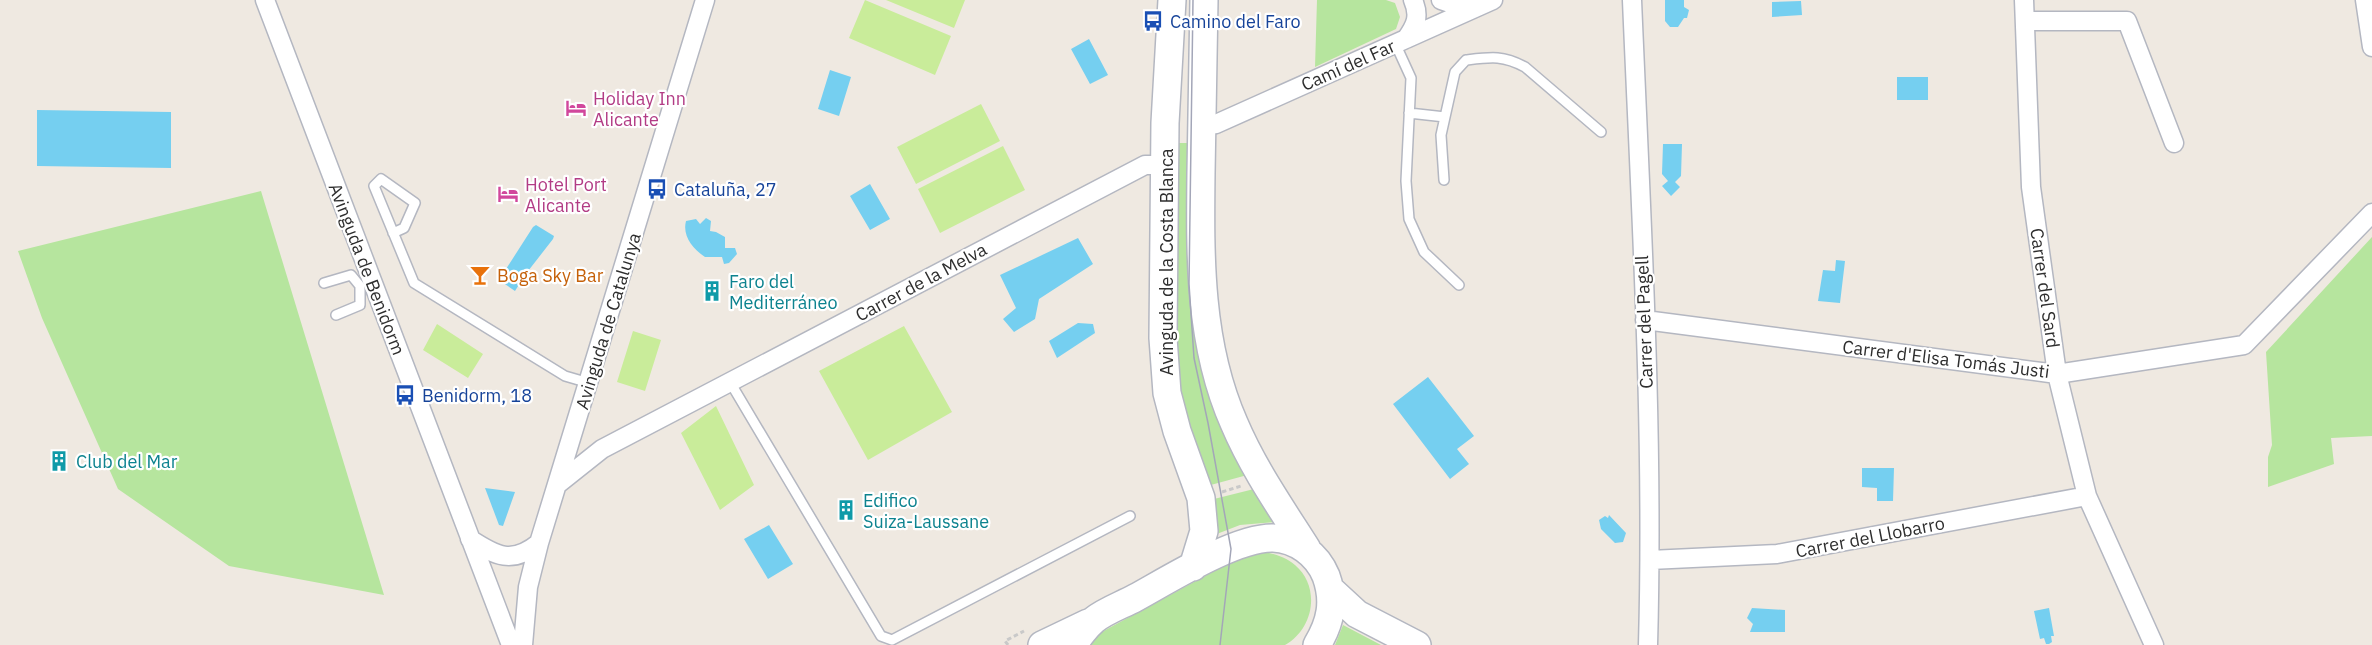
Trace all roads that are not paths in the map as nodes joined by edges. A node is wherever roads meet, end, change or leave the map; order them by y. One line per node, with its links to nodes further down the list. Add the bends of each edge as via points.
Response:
1 (265, 0): 26 (street, Avinguda de Benidorm)
2 (705, 0): 32 (street, Avinguda de Catalunya)
3 (1172, 0): 15 (street, Avinguda de la Costa Blanca)
4 (1204, 0): 18 (street, Avinguda de la Costa Blanca)
5 (1413, 0): 13 (street, via 1416,26)
6 (1441, 0): 11 (street)
7 (1493, 0): 11 (street, Camí del Far)
8 (1632, 0): 29 (street, Carrer del Pagell)
9 (2024, 0): 12 (street, Carrer del Sard)
10 (2365, 0): 14 (street)
11 (1470, 10): 13 (street, Camí del Far)
12 (2025, 21): 20 (street, via 2127,21); 30 (street, Carrer del Sard, via 2031,187)
13 (1401, 41): 16 (lane, via 1411,78); 18 (street, Camí del Far, via 1216,124)
14 (2372, 47)
15 (1170, 58): 18 (street, Avinguda de la Costa Blanca, via 1179,114); 21 (street, Avinguda de la Costa Blanca)
16 (1409, 113): 17 (lane); 27 (lane, via 1409,219 1424,252)
17 (1444, 117): 19 (lane, via 1455,72 1466,60 1496,56 1525,67); 22 (lane)
18 (1202, 126): 38 (street, Avinguda de la Costa Blanca, via 1200,265 1204,316 1217,372 1233,422 1263,480)
19 (1601, 132)
20 (2174, 143)
21 (1166, 165): 31 (street, Carrer de la Melva, via 1145,165); 40 (street, Avinguda de la Costa Blanca, via 1163,338 1167,393 1201,498 1204,531)
22 (1444, 180)
23 (2372, 213): 30 (street, Carrer d'Elisa Tomás Justi, via 2244,345)
24 (393, 233): 24 (lane, via 374,186 381,179 415,203 404,228); 32 (lane, via 414,283 565,376)
25 (324, 282): 26 (lane, via 351,275)
26 (366, 284): 28 (lane, via 360,305); 36 (street, Avinguda de Benidorm)
27 (1459, 285)
28 (336, 315)
29 (1644, 320): 30 (street, Carrer d'Elisa Tomás Justi); 39 (street, Carrer del Pagell)
30 (2057, 374): 34 (street, Carrer del Sard)
31 (730, 382): 33 (street, Carrer de la Melva, via 602,449); 35 (lane, via 881,636 891,640)
32 (589, 383): 33 (street, Avinguda de Catalunya)
33 (558, 484): 37 (street, Avinguda de Catalunya)
34 (2087, 496): 39 (street, Carrer del Llobarro, via 1778,554); 50 (street, Carrer del Sard)
35 (1130, 516)
36 (470, 539): 37 (street, via 504,557 520,555); 44 (street, Avinguda de Benidorm)
37 (539, 543): 45 (street, Avinguda de Catalunya, via 528,587)
38 (1307, 549): 40 (street, via 1273,538 1256,540); 41 (street, Avinguda de la Costa Blanca, via 1323,569)
39 (1650, 561): 49 (street, Carrer del Pagell)
40 (1193, 567): 42 (street)
41 (1331, 590): 47 (street, via 1328,624); 48 (street, via 1357,614)
42 (1095, 620): 43 (street); 46 (street)
43 (1034, 638)
44 (511, 645)
45 (523, 645)
46 (1074, 645)
47 (1317, 645)
48 (1417, 645)
49 (1648, 645)
50 (2154, 645)

